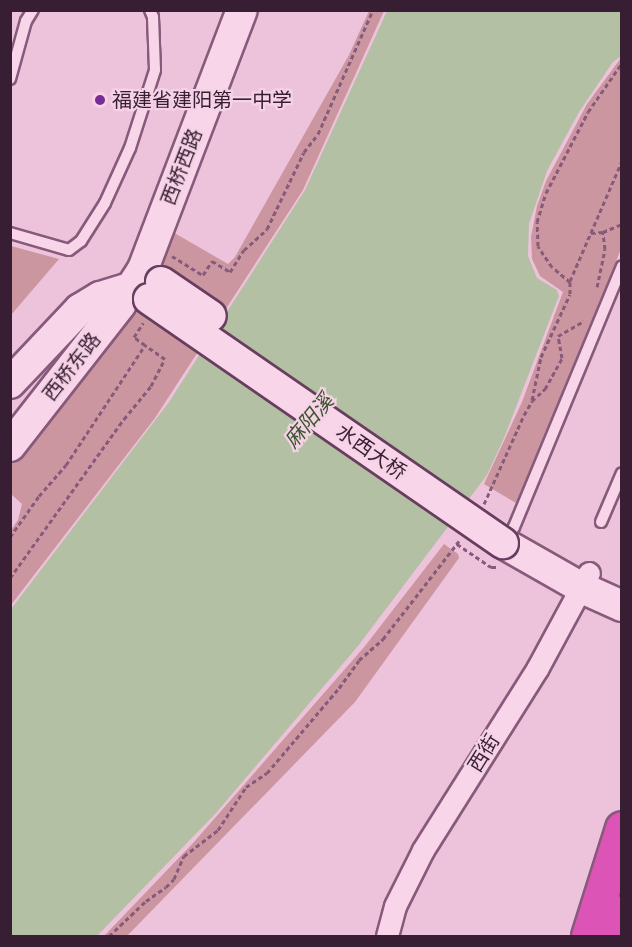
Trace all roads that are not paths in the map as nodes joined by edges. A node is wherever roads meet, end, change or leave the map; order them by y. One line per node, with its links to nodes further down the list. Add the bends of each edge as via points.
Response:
1 (33, 10): 4 (lane, via 26,21)
2 (150, 10): 5 (lane, via 155,70 130,148 105,203 81,241 69,250)
3 (242, 10): 7 (main road, 西桥西路)
4 (10, 79)
5 (10, 233)
6 (621, 266): 12 (lane)
7 (146, 283): 8 (main road, via 100,297 80,309); 9 (main road, 西桥东路); 12 (main road, 水西大桥, bridge)
8 (10, 383)
9 (10, 446)
10 (621, 473): 11 (lane)
11 (601, 522)
12 (503, 546): 13 (main road, 水西大桥)
13 (586, 581): 14 (main road); 15 (main road); 18 (street, 西街, via 537,669 423,850 395,906)
14 (621, 588)
15 (621, 606)
16 (621, 828): 19 (highway)
17 (621, 912): 20 (highway)
18 (387, 936)
19 (588, 936)
20 (614, 936)

